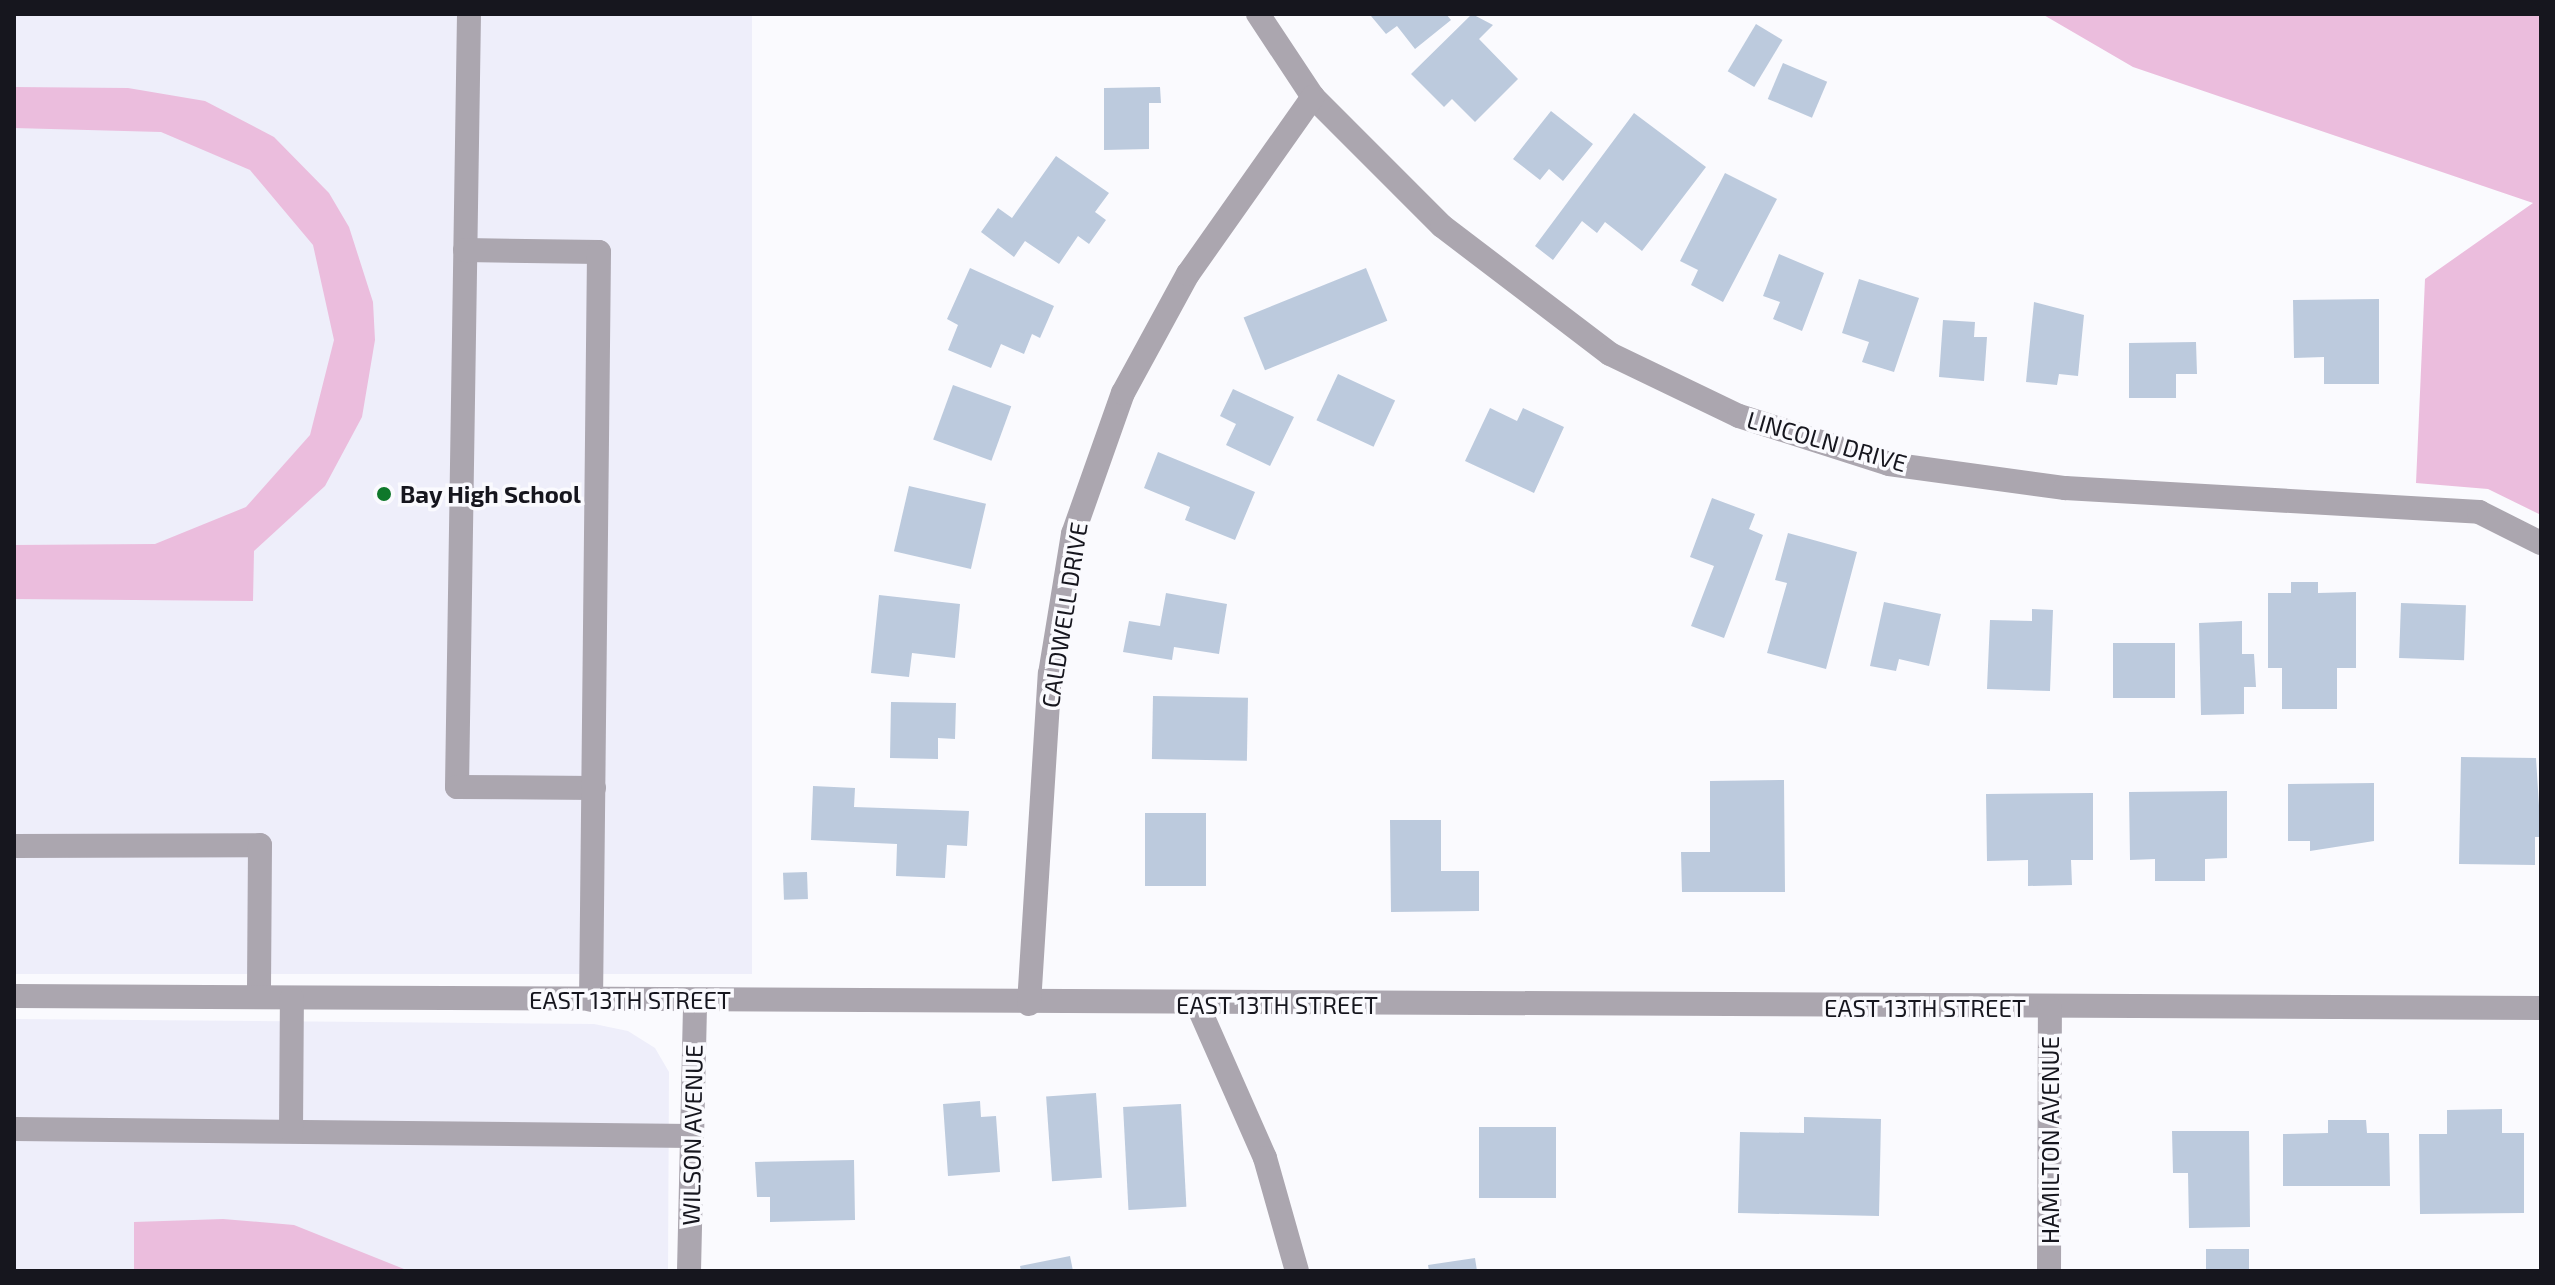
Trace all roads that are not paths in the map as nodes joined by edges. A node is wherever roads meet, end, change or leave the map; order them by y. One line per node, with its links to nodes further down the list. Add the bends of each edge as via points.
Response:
1 (469, 14): 4 (street)
2 (1258, 14): 3 (street, LINCOLN DRIVE)
3 (1313, 97): 5 (street, LINCOLN DRIVE, via 1442,226 1610,354 1739,416 1889,464 2065,488 2479,512); 13 (street, CALDWELL DRIVE, via 1188,274 1123,393 1073,534 1050,674)
4 (465, 250): 6 (street, via 599,252); 6 (street, via 457,787)
5 (2541, 543)
6 (594, 788): 11 (street)
7 (14, 846): 9 (street, via 260,845)
8 (14, 996): 9 (street, EAST 13TH STREET)
9 (259, 997): 10 (street, EAST 13TH STREET)
10 (292, 998): 11 (street, EAST 13TH STREET); 18 (street)
11 (591, 1000): 12 (street, EAST 13TH STREET)
12 (695, 1000): 13 (street, EAST 13TH STREET); 19 (street, WILSON AVENUE)
13 (1029, 1004): 14 (street, EAST 13TH STREET)
14 (1198, 1006): 15 (street, EAST 13TH STREET); 21 (street, via 1265,1158)
15 (2050, 1008): 16 (street, EAST 13TH STREET); 22 (street, HAMILTON AVENUE)
16 (2541, 1008)
17 (14, 1129): 18 (street)
18 (291, 1130): 19 (street)
19 (692, 1136): 20 (street, WILSON AVENUE)
20 (689, 1271)
21 (1297, 1271)
22 (2049, 1271)

